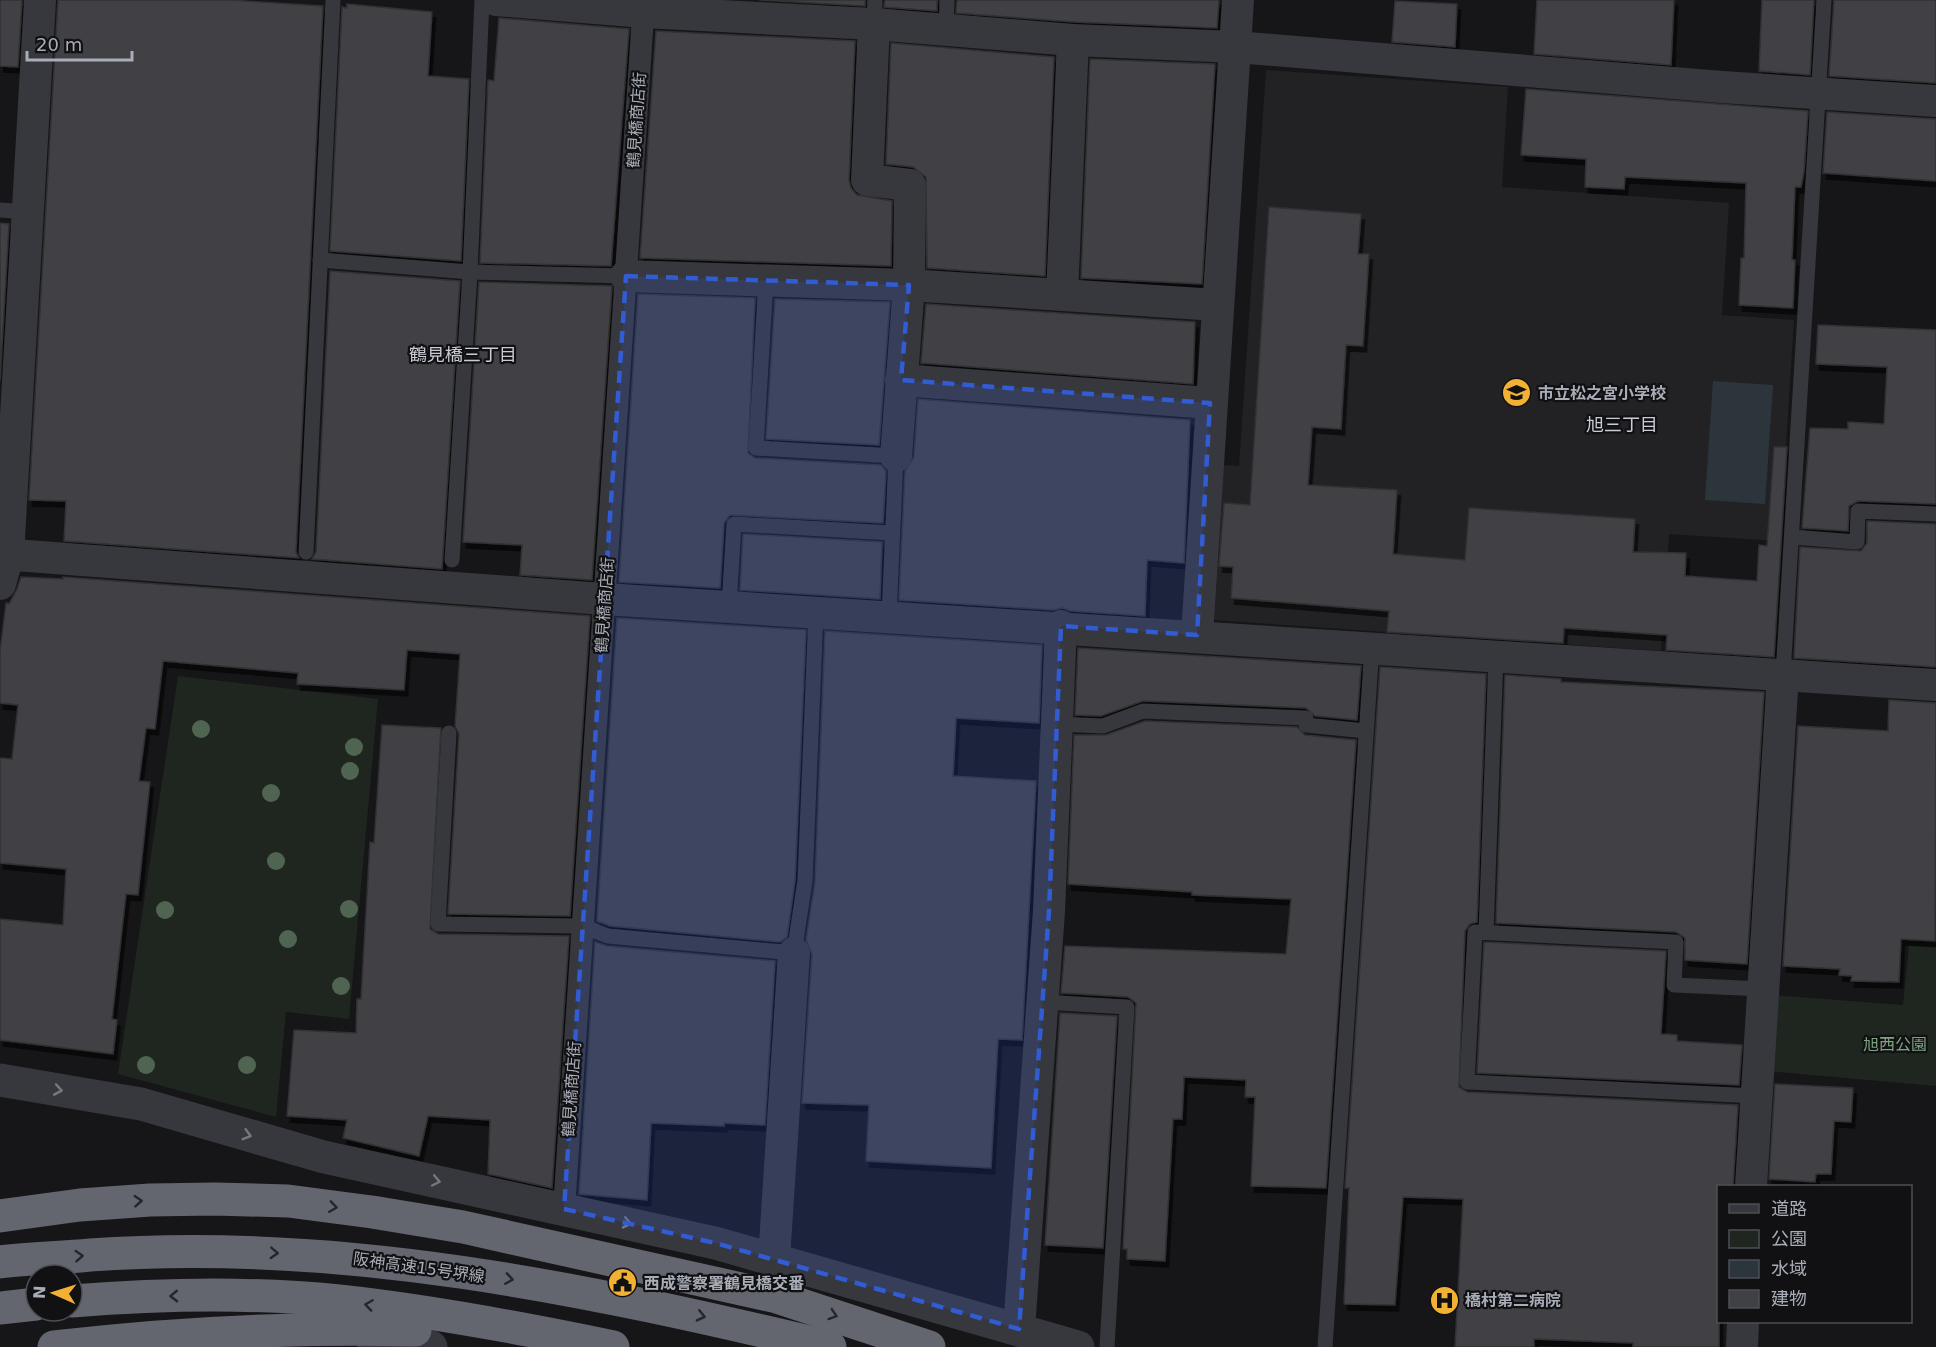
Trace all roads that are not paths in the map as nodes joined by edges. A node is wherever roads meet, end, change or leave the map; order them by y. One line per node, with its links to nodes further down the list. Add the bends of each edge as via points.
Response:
1 (40, 0): 15 (street)
2 (333, 0): 16 (lane)
3 (482, 0): 17 (lane)
4 (496, 0): 8 (street)
5 (947, 0): 10 (lane)
6 (1238, 0): 12 (street)
7 (1824, 0): 13 (lane)
8 (644, 6): 9 (street); 18 (street, 鶴見橋商店街)
9 (874, 12): 10 (street); 20 (street, via 867,180 910,185)
10 (946, 31): 11 (street)
11 (1073, 40): 12 (street); 21 (street)
12 (1236, 48): 13 (street); 22 (street)
13 (1820, 93): 14 (street); 28 (lane)
14 (1936, 101)
15 (14, 211): 31 (street)
16 (320, 260): 17 (lane); 29 (lane)
17 (470, 272): 18 (lane); 30 (lane)
18 (626, 276): 19 (street); 32 (street, 鶴見橋商店街)
19 (766, 280): 20 (street); 25 (lane, via 756,448)
20 (909, 285): 21 (street); 23 (street)
21 (1062, 295): 22 (street)
22 (1217, 305): 24 (street)
23 (901, 380): 24 (street); 25 (street)
24 (1210, 403): 37 (street)
25 (896, 456): 27 (lane)
26 (1936, 514): 28 (lane, via 1858,511 1857,542)
27 (892, 533): 33 (lane, via 734,524); 35 (lane)
28 (1792, 537): 40 (lane)
29 (306, 552)
30 (452, 560)
31 (3, 564): 32 (street)
32 (604, 599): 33 (street); 45 (street, 鶴見橋商店街)
33 (729, 606): 34 (street)
34 (816, 612): 35 (street); 47 (lane, via 805,881)
35 (889, 615): 36 (street)
36 (1061, 626): 37 (street); 42 (street)
37 (1197, 635): 38 (street)
38 (1372, 647): 39 (street); 43 (lane)
39 (1496, 655): 40 (street); 46 (lane)
40 (1783, 674): 41 (street); 48 (street)
41 (1936, 685)
42 (1057, 724): 43 (lane, via 1103,726 1143,711 1306,718 1306,725); 49 (street)
43 (1366, 731): 72 (lane)
44 (449, 733): 45 (lane, via 438,924)
45 (582, 926): 47 (lane, via 608,936); 53 (street, 鶴見橋商店街)
46 (1486, 932): 48 (lane, via 1676,942 1674,984); 51 (lane, via 1475,932 1467,1082)
47 (794, 953): 55 (street)
48 (1764, 989): 51 (street)
49 (1043, 1002): 61 (street); 71 (lane, via 1127,1007)
50 (0, 1080): 53 (street, one-way to 53, via 141,1104 324,1157)
51 (1757, 1096): 52 (street)
52 (1752, 1185)
53 (564, 1209): 55 (street, one-way to 55)
54 (0, 1216): 69 (highway, one-way to 69, via 150,1200 288,1201 463,1227 777,1297)
55 (774, 1259): 61 (street)
56 (0, 1262): 68 (highway, 阪神高速15号堺線, one-way to 68, via 123,1253 239,1251 342,1256 564,1288)
57 (84, 1300): 62 (highway, one-way to 57, via 339,1301 239,1296)
58 (24, 1305): 59 (highway)
59 (0, 1308)
60 (1743, 1323): 73 (street)
61 (1019, 1329): 70 (street)
62 (568, 1338): 64 (highway, via 340,1328 247,1330); 67 (highway)
63 (370, 1344): 65 (street, via 210,1339); 66 (street)
64 (54, 1347)
65 (105, 1347)
66 (431, 1347)
67 (612, 1347)
68 (830, 1347)
69 (929, 1347)
70 (1078, 1347)
71 (1107, 1347)
72 (1325, 1347)
73 (1742, 1347)

